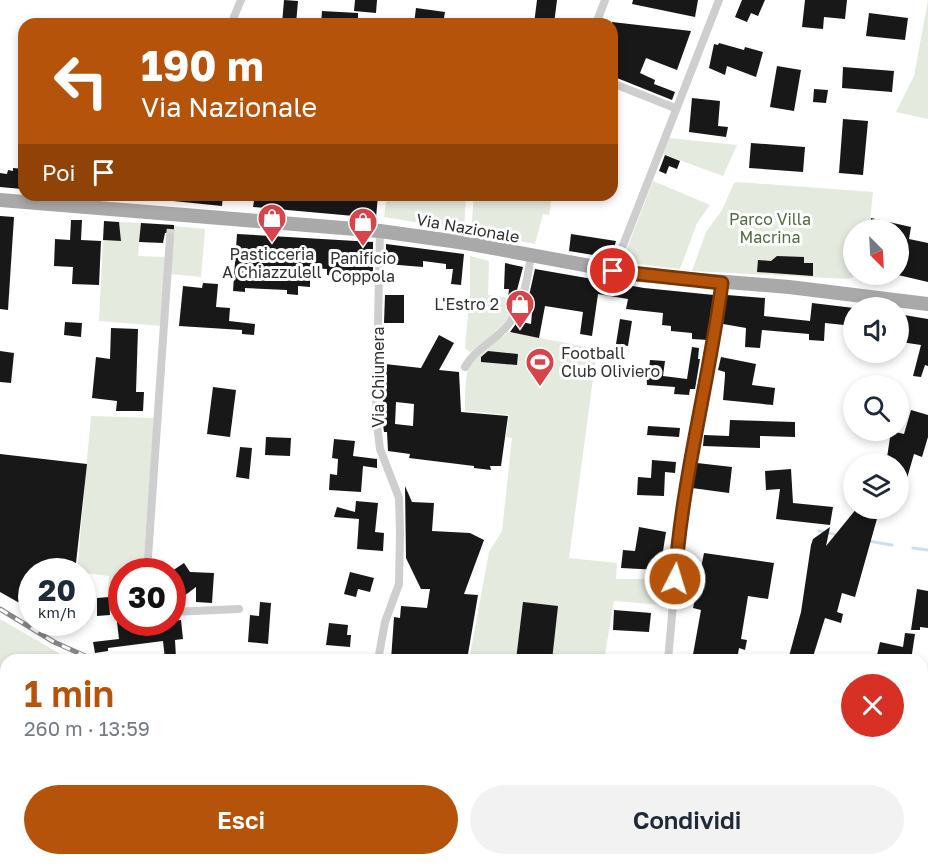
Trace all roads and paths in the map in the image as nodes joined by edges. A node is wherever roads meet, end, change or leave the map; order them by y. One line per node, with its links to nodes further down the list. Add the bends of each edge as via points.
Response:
1 (241, 0): 4 (street)
2 (605, 0): 5 (street)
3 (718, 0): 7 (street)
4 (234, 18)
5 (598, 18)
6 (618, 85): 7 (street)
7 (675, 108): 12 (street)
8 (0, 200): 9 (main road, Via Nazionale, via 171,219)
9 (380, 231): 11 (main road, Via Nazionale); 19 (street, Via Chiumera, via 376,417 380,449 399,498 400,532 399,584 385,622)
10 (170, 237): 16 (street)
11 (531, 255): 12 (main road, Via Nazionale); 15 (street, via 524,295 516,314)
12 (613, 271): 13 (main road, Via Nazionale)
13 (722, 283): 14 (main road, Via Nazionale); 20 (street, via 710,371 693,441 680,526)
14 (928, 304)
15 (465, 367)
16 (148, 558)
17 (239, 609): 18 (street)
18 (186, 611)
19 (379, 654)
20 (669, 654)

